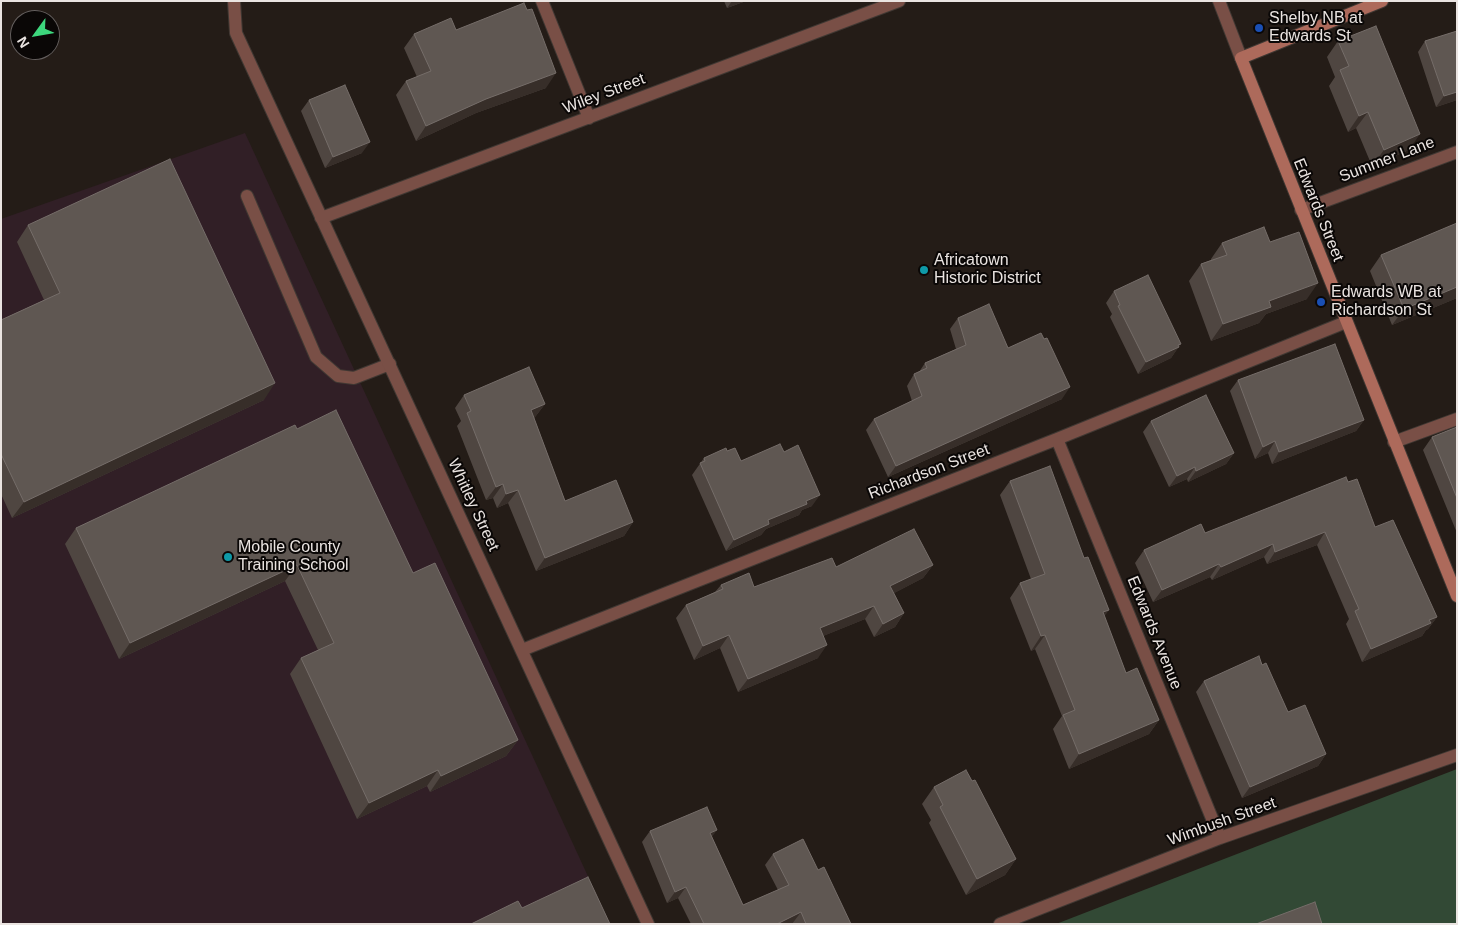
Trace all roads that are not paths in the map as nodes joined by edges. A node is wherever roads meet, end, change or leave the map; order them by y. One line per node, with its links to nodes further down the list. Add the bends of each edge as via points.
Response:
1 (234, 1): 11 (street, Whitley Street, via 236,33)
2 (542, 1): 7 (street)
3 (899, 1): 7 (street, Wiley Street)
4 (1219, 1): 6 (street, Edwards Street)
5 (1382, 1): 6 (street)
6 (1241, 58): 10 (street, Edwards Street)
7 (589, 118): 11 (street, Wiley Street)
8 (1457, 152): 10 (street, Summer Lane)
9 (247, 196): 13 (street, via 316,357 338,376 354,378)
10 (1301, 210): 12 (street, Edwards Street)
11 (321, 218): 13 (street, Whitley Street)
12 (1346, 322): 15 (street, Richardson Street); 16 (street, Edwards Street)
13 (390, 364): 18 (street, Whitley Street)
14 (1457, 418): 16 (street)
15 (1057, 439): 18 (street, Richardson Street); 20 (street, Edwards Avenue)
16 (1394, 442): 17 (street, Edwards Street)
17 (1457, 596)
18 (522, 650): 21 (street, Whitley Street)
19 (1457, 755): 20 (street, Wimbush Street)
20 (1220, 838): 22 (street, Wimbush Street)
21 (648, 924)
22 (1000, 924)

